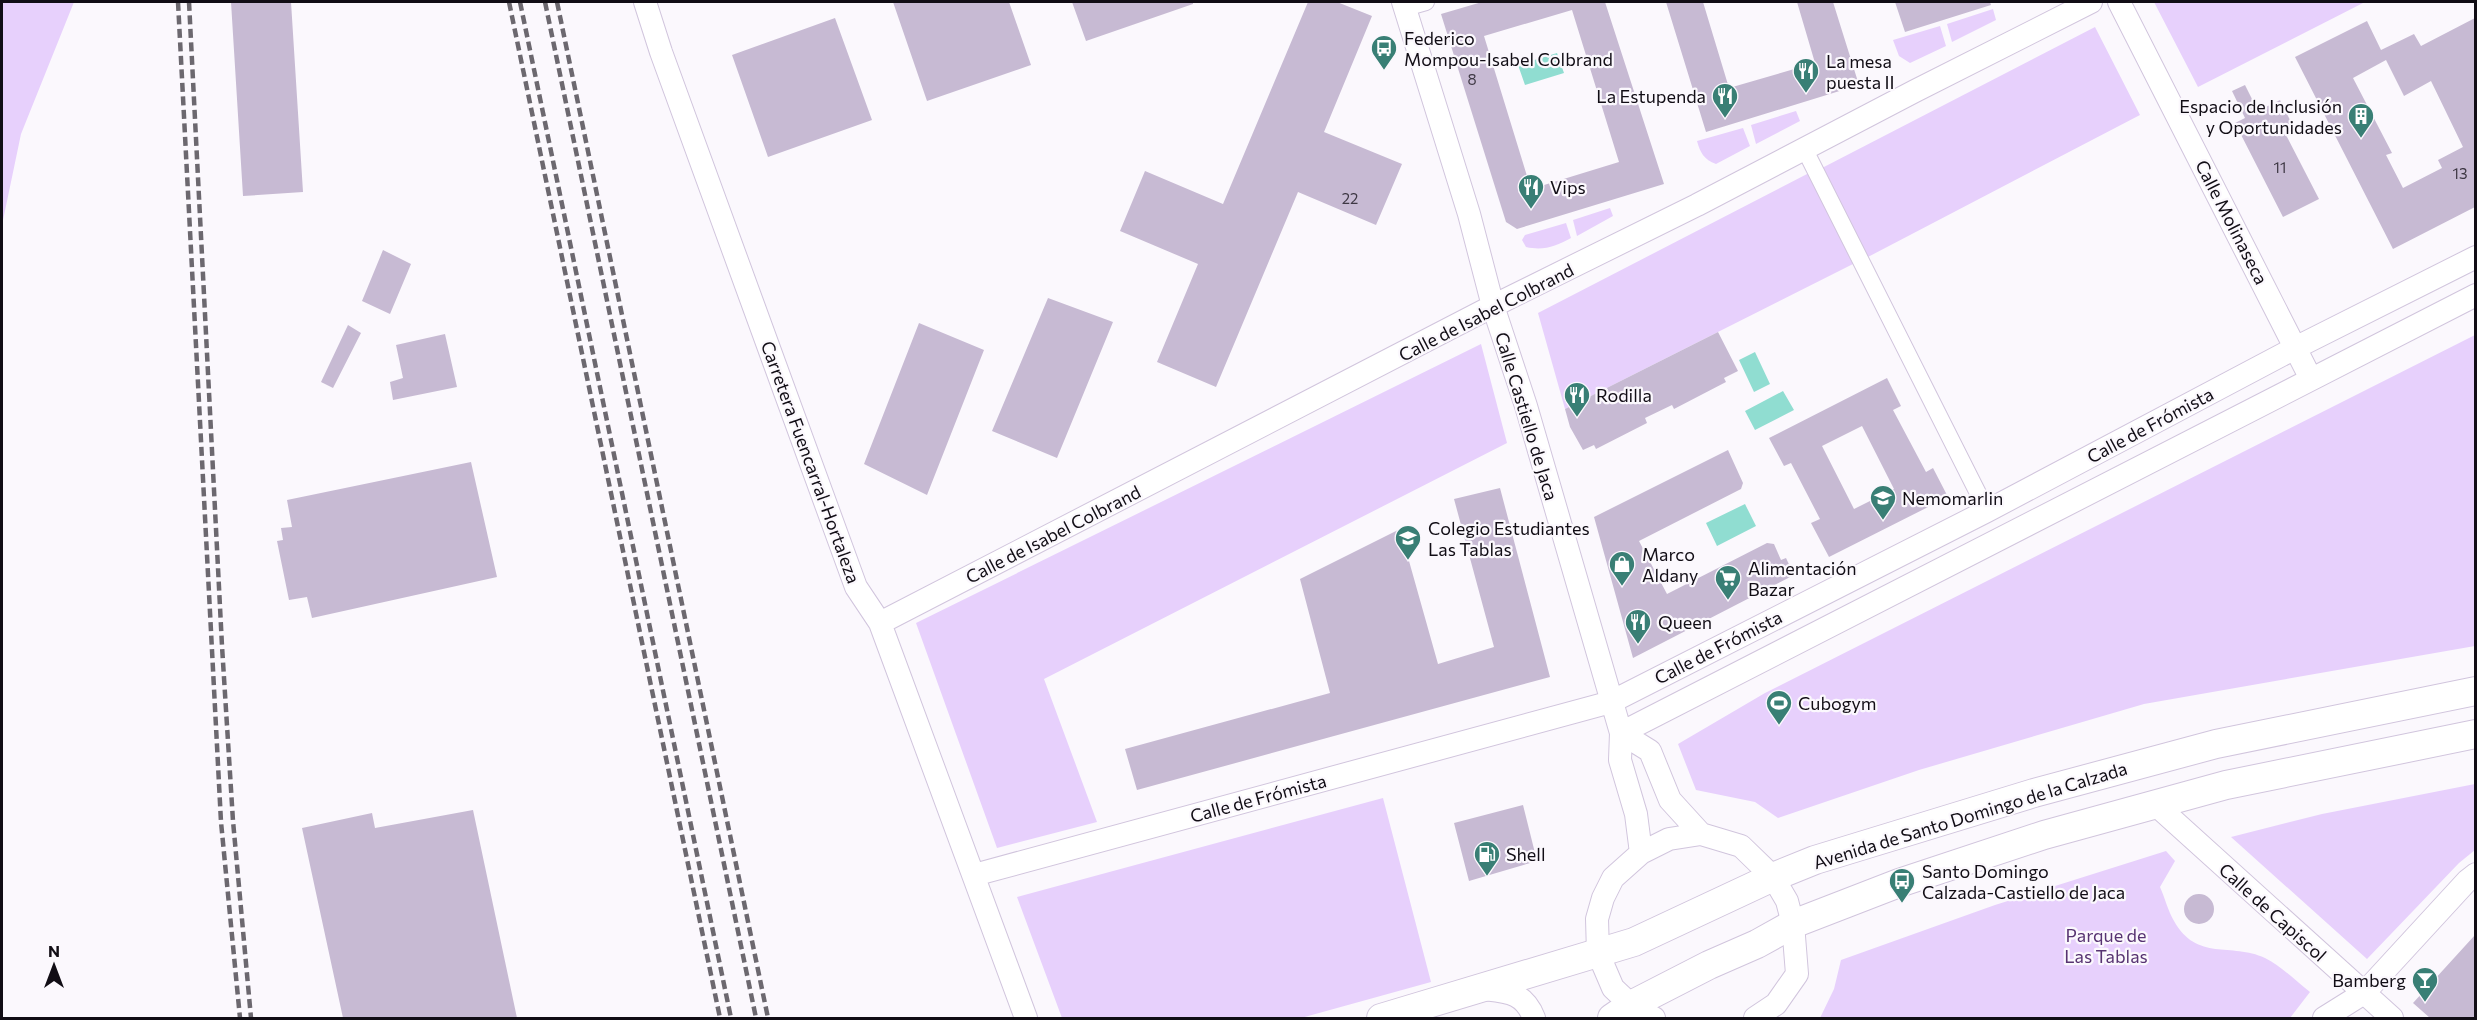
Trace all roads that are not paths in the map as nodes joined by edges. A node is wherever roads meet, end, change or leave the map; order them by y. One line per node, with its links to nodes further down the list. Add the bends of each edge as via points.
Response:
1 (645, 2): 12 (street, Carretera Fuencarral-Hortaleza, via 856,587)
2 (2091, 2): 5 (street, Calle de Isabel Colbrand)
3 (2119, 2): 9 (street, Calle Molinaseca)
4 (1411, 4): 8 (street, Calle Castiello de Jaca)
5 (1804, 148): 8 (street, Calle de Isabel Colbrand, via 1697,206); 11 (street)
6 (2475, 257): 9 (street, Calle de Frómista)
7 (2475, 295): 10 (street, Calle de Frómista)
8 (1493, 306): 12 (street, Calle de Isabel Colbrand); 14 (street, Calle Castiello de Jaca, via 1526,406)
9 (2297, 347): 10 (street, Calle Molinaseca); 11 (street, Calle de Frómista)
10 (2311, 379): 15 (street, Calle de Frómista)
11 (1987, 511): 14 (street, Calle de Frómista)
12 (880, 623): 21 (street, Carretera Fuencarral-Hortaleza)
13 (2475, 691): 22 (street, Avenida de Santo Domingo de la Calzada, via 2216,744 2136,765 2000,803)
14 (1611, 702): 15 (street, Calle Castiello de Jaca); 21 (street, Calle de Frómista)
15 (1621, 733): 18 (street, via 1650,751 1670,800); 19 (street, Calle Castiello de Jaca, via 1620,760 1636,814)
16 (2475, 734): 17 (street, via 2226,785)
17 (2155, 804): 23 (street, via 2000,850); 26 (street, Calle de Capiscol)
18 (1701, 834): 19 (street, via 1669,839); 22 (street, via 1741,846)
19 (1641, 853): 24 (street, via 1613,878 1603,898 1597,918)
20 (2475, 874): 26 (street)
21 (974, 875): 28 (street, Carretera Fuencarral-Hortaleza)
22 (1773, 877): 23 (street, via 1787,901); 24 (street, Avenida de Santo Domingo de la Calzada, via 1634,942)
23 (1793, 924): 27 (street, via 1709,964); 31 (street, via 1797,974 1776,1004)
24 (1598, 953): 25 (street, Avenida de Santo Domingo de la Calzada); 27 (street, via 1613,988)
25 (1481, 989): 29 (street, Avenida de Santo Domingo de la Calzada); 30 (street, Avenida de Santo Domingo de la Calzada, via 1513,993 1530,1007)
26 (2364, 993): 32 (street); 33 (street, Calle de Capiscol)
27 (1632, 1014)
28 (1026, 1018)
29 (1381, 1018)
30 (1534, 1018)
31 (1755, 1018)
32 (2324, 1018)
33 (2392, 1018)

